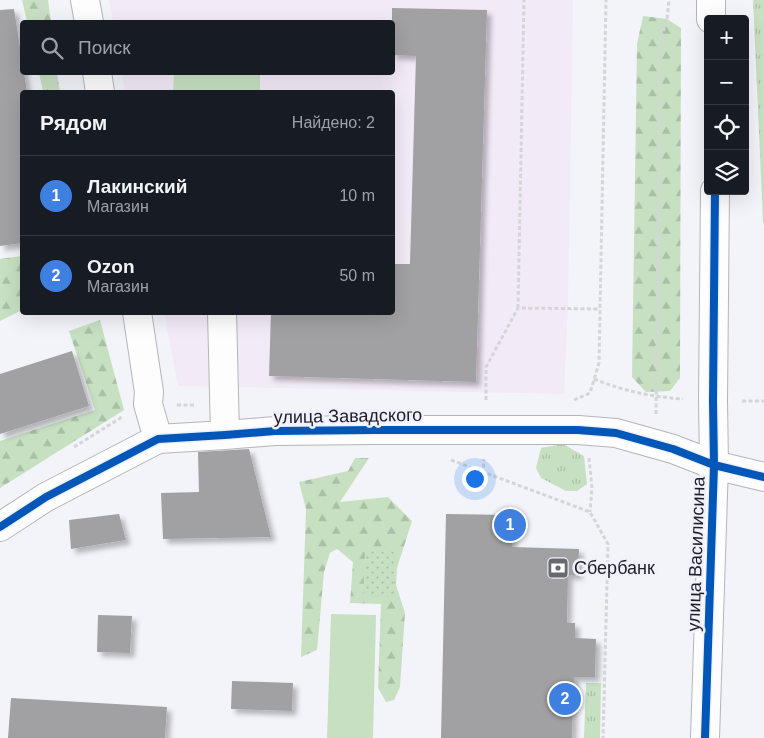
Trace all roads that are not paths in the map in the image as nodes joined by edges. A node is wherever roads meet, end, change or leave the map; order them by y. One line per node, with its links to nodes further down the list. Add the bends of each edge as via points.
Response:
1 (85, 0): 4 (street)
2 (711, 0): 3 (street)
3 (711, 15)
4 (89, 20)
5 (97, 75): 6 (street)
6 (100, 90)
7 (715, 195): 12 (street, улица Василисина)
8 (137, 315): 11 (street, via 148,404)
9 (222, 315): 10 (street)
10 (225, 435): 11 (street, улица Завадского); 12 (street, улица Завадского, via 390,429 578,430 616,433)
11 (158, 439): 14 (street, улица Завадского, via 46,497)
12 (714, 465): 13 (street, улица Завадского); 15 (street, улица Василисина)
13 (764, 477)
14 (0, 527)
15 (705, 738)

